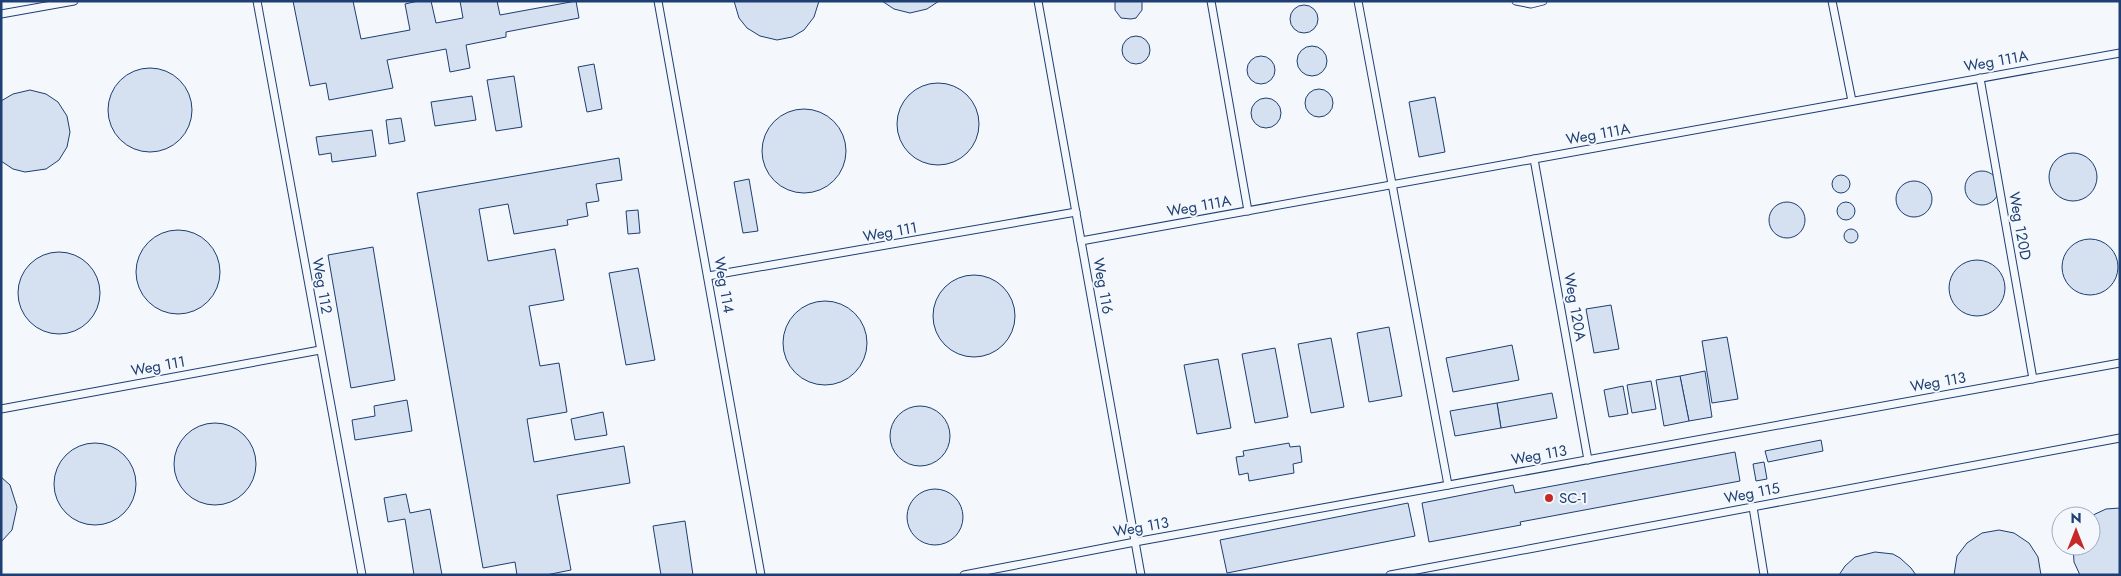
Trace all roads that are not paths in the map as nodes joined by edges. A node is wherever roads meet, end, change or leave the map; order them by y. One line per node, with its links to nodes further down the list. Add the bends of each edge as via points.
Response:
1 (74, 1): 10 (lane)
2 (257, 1): 20 (lane, Weg 112)
3 (658, 1): 19 (lane, Weg 114)
4 (1038, 1): 17 (lane, Weg 116)
5 (1211, 1): 16 (lane)
6 (1358, 1): 15 (lane)
7 (1516, 1): 8 (lane, via 1531,4)
8 (1543, 1)
9 (1832, 1): 13 (lane)
10 (1, 14)
11 (2120, 53): 12 (lane, Weg 111A)
12 (1980, 78): 13 (lane, Weg 111A); 22 (lane, Weg 120D)
13 (1852, 102): 14 (lane, Weg 111A)
14 (1534, 159): 15 (lane, Weg 111A); 25 (lane, Weg 120A)
15 (1392, 185): 16 (lane, Weg 111A); 26 (lane)
16 (1248, 211): 18 (lane, Weg 111A)
17 (1076, 212): 18 (lane, Weg 116); 19 (lane, Weg 111)
18 (1081, 241): 28 (lane, Weg 116)
19 (708, 276): 30 (lane, Weg 114)
20 (320, 350): 23 (lane, Weg 111); 29 (lane, Weg 112)
21 (2120, 364): 22 (lane, Weg 113)
22 (2033, 379): 25 (lane, Weg 113)
23 (1, 409)
24 (2120, 438): 27 (lane, Weg 115)
25 (1588, 460): 26 (lane, Weg 113)
26 (1448, 485): 28 (lane, Weg 113)
27 (1753, 507): 33 (lane, Weg 115); 34 (lane)
28 (1135, 542): 31 (lane, Weg 113); 32 (lane, Weg 116)
29 (362, 575)
30 (761, 575)
31 (964, 575)
32 (1141, 575)
33 (1390, 575)
34 (1764, 575)

